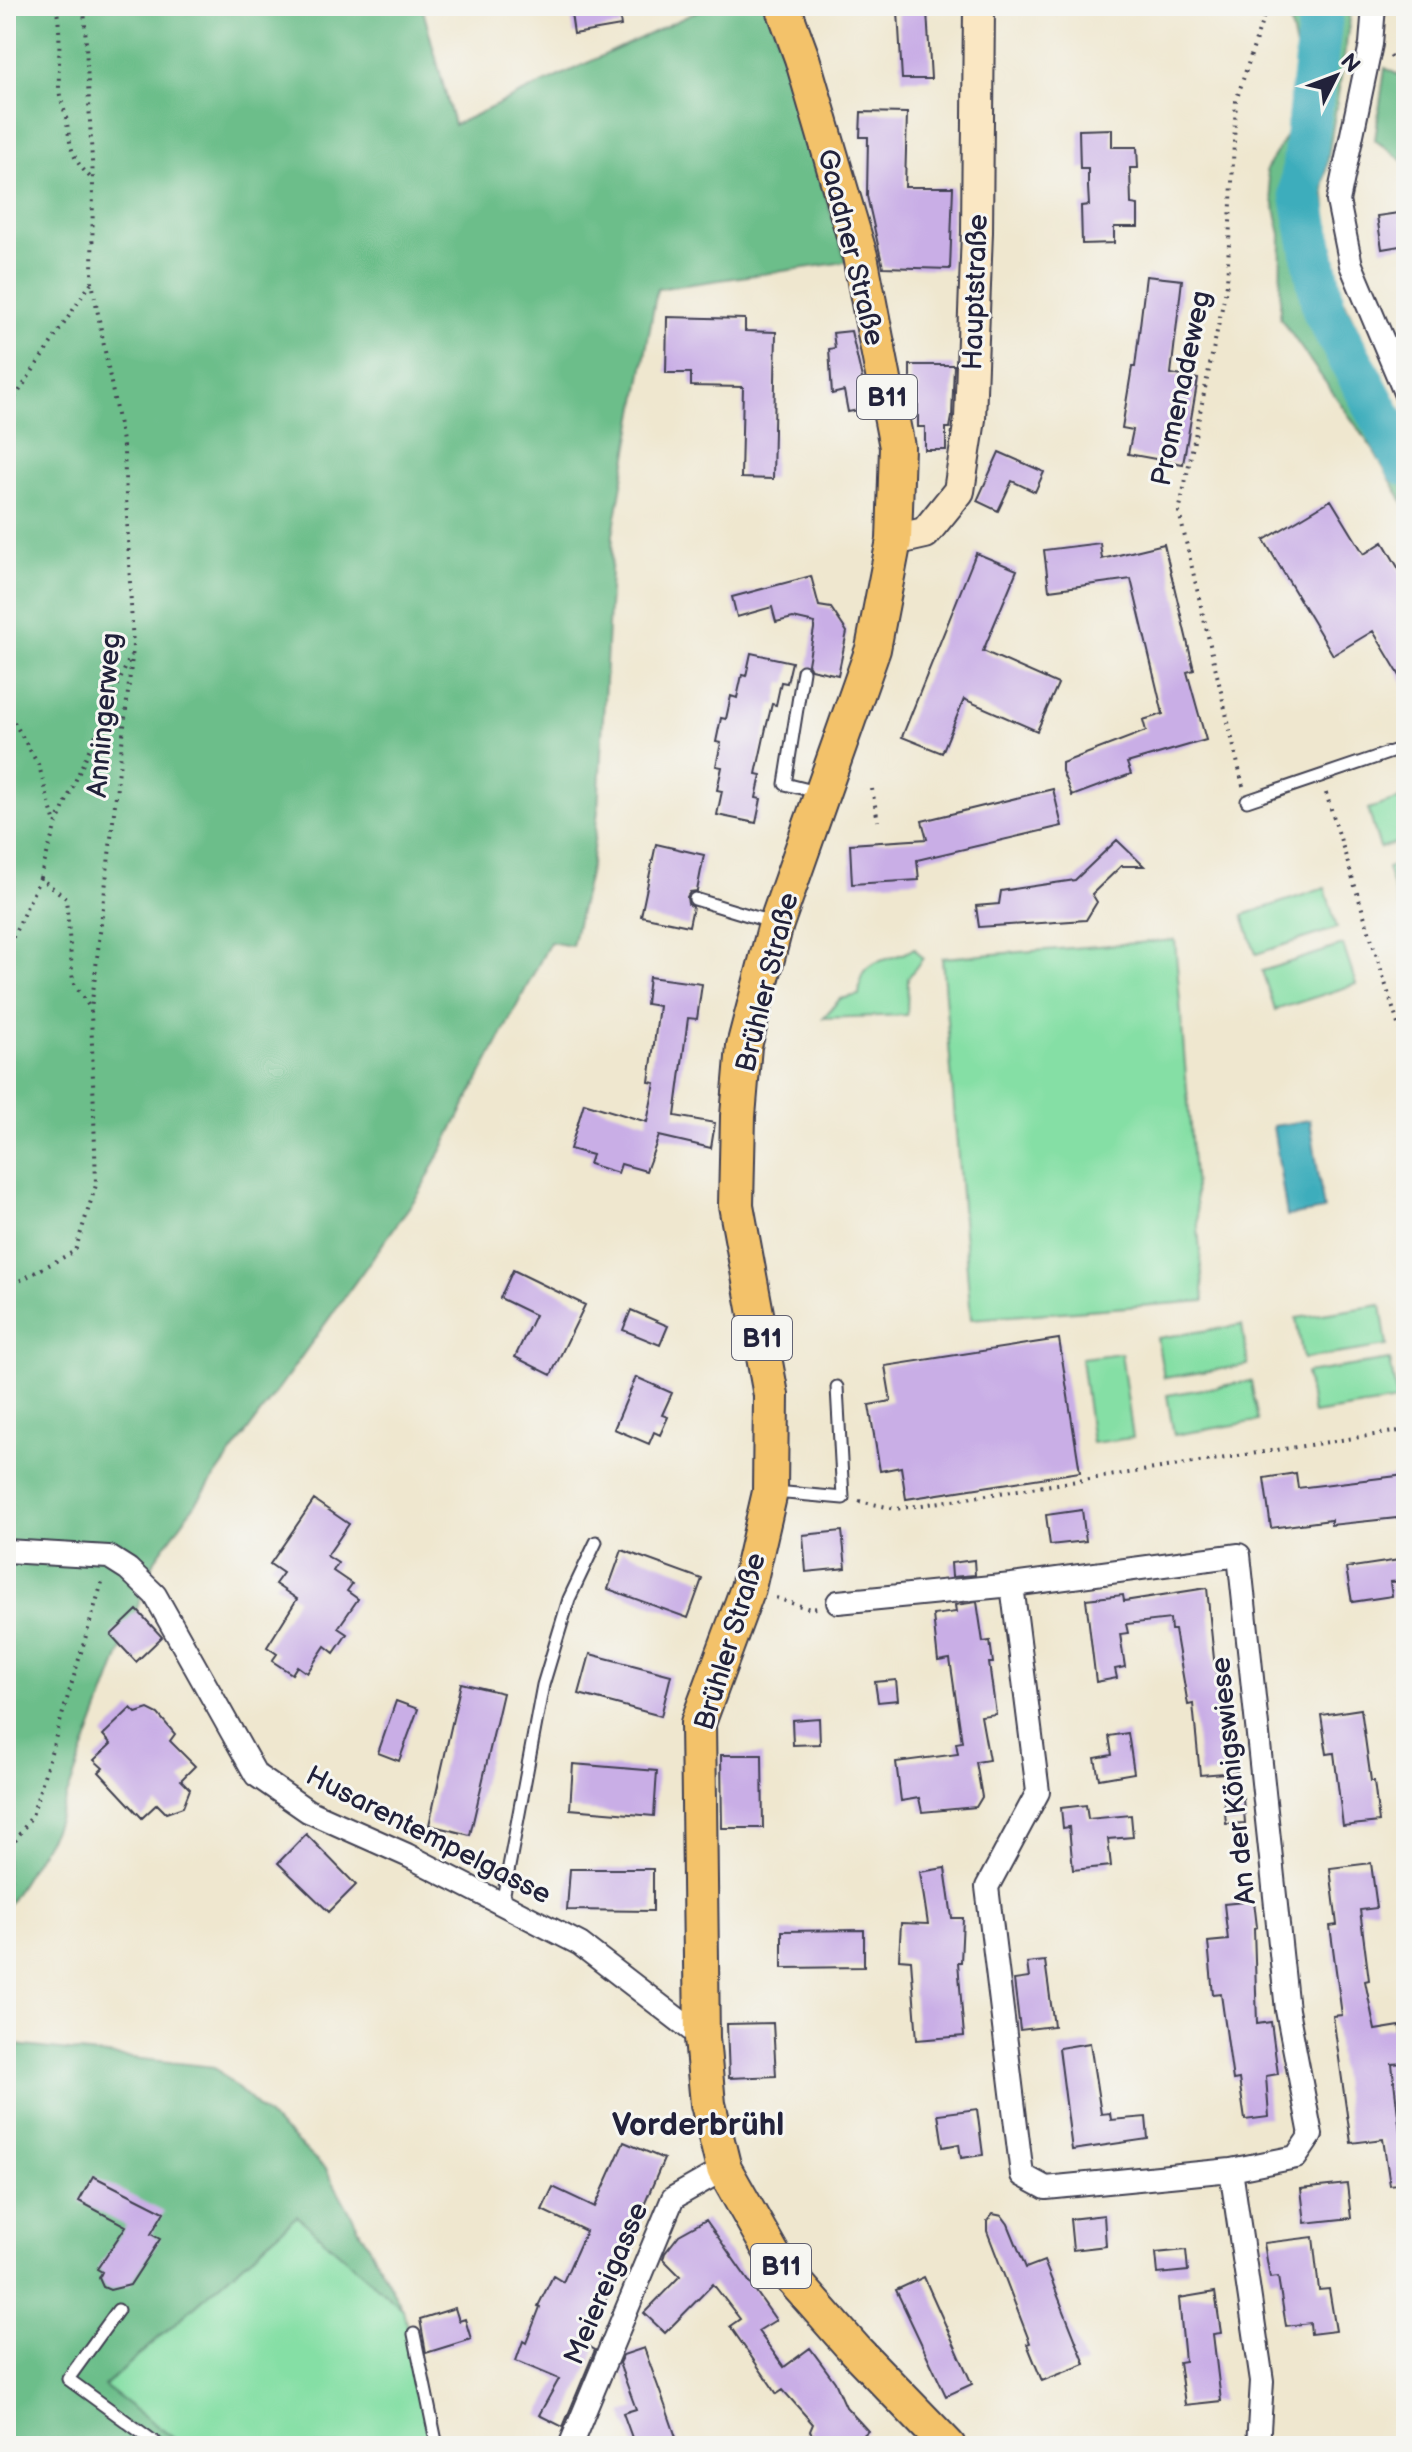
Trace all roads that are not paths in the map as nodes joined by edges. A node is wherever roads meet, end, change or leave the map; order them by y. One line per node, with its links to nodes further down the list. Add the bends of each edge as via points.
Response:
1 (783, 6): 5 (main road, Gaadner Straße / B11, via 860,256 897,447)
2 (979, 6): 5 (street, Hauptstraße, via 970,419 959,491 925,533)
3 (1374, 6): 4 (street, via 1338,201 1351,265)
4 (1406, 395)
5 (894, 540): 8 (main road, Brühler Straße / B11, via 873,649)
6 (803, 671): 8 (lane, via 785,784)
7 (1406, 747): 9 (lane)
8 (824, 794): 11 (main road, Brühler Straße / B11)
9 (1247, 801)
10 (695, 899): 11 (lane)
11 (776, 924): 13 (main road, Brühler Straße / B11, via 744,1046 736,1205 771,1395)
12 (837, 1387): 13 (lane, via 843,1498)
13 (770, 1492): 19 (main road, Brühler Straße / B11, via 748,1588 698,1723)
14 (596, 1542): 18 (lane, via 569,1599 543,1685)
15 (6, 1551): 18 (street, Husarentempelgasse, via 109,1557 128,1569 155,1595 256,1775 308,1811)
16 (1012, 1585): 17 (street, An der Königswiese); 21 (street, An der Königswiese, via 1038,1792 987,1887 1022,2175 1046,2188); 21 (street, An der Königswiese, via 1239,1555 1287,2010 1311,2135 1296,2157)
17 (838, 1602)
18 (502, 1904): 19 (street, Husarentempelgasse, via 580,1944)
19 (702, 2038): 20 (main road, Brühler Straße / B11, via 708,2104)
20 (724, 2169): 26 (street, Meiereigasse, via 673,2198); 27 (main road, Brühler Straße / B11, via 775,2259)
21 (1231, 2170): 28 (street, via 1262,2381)
22 (118, 2310): 24 (lane, via 68,2379)
23 (414, 2334): 25 (lane)
24 (160, 2446)
25 (437, 2446)
26 (570, 2446)
27 (948, 2446)
28 (1258, 2446)

